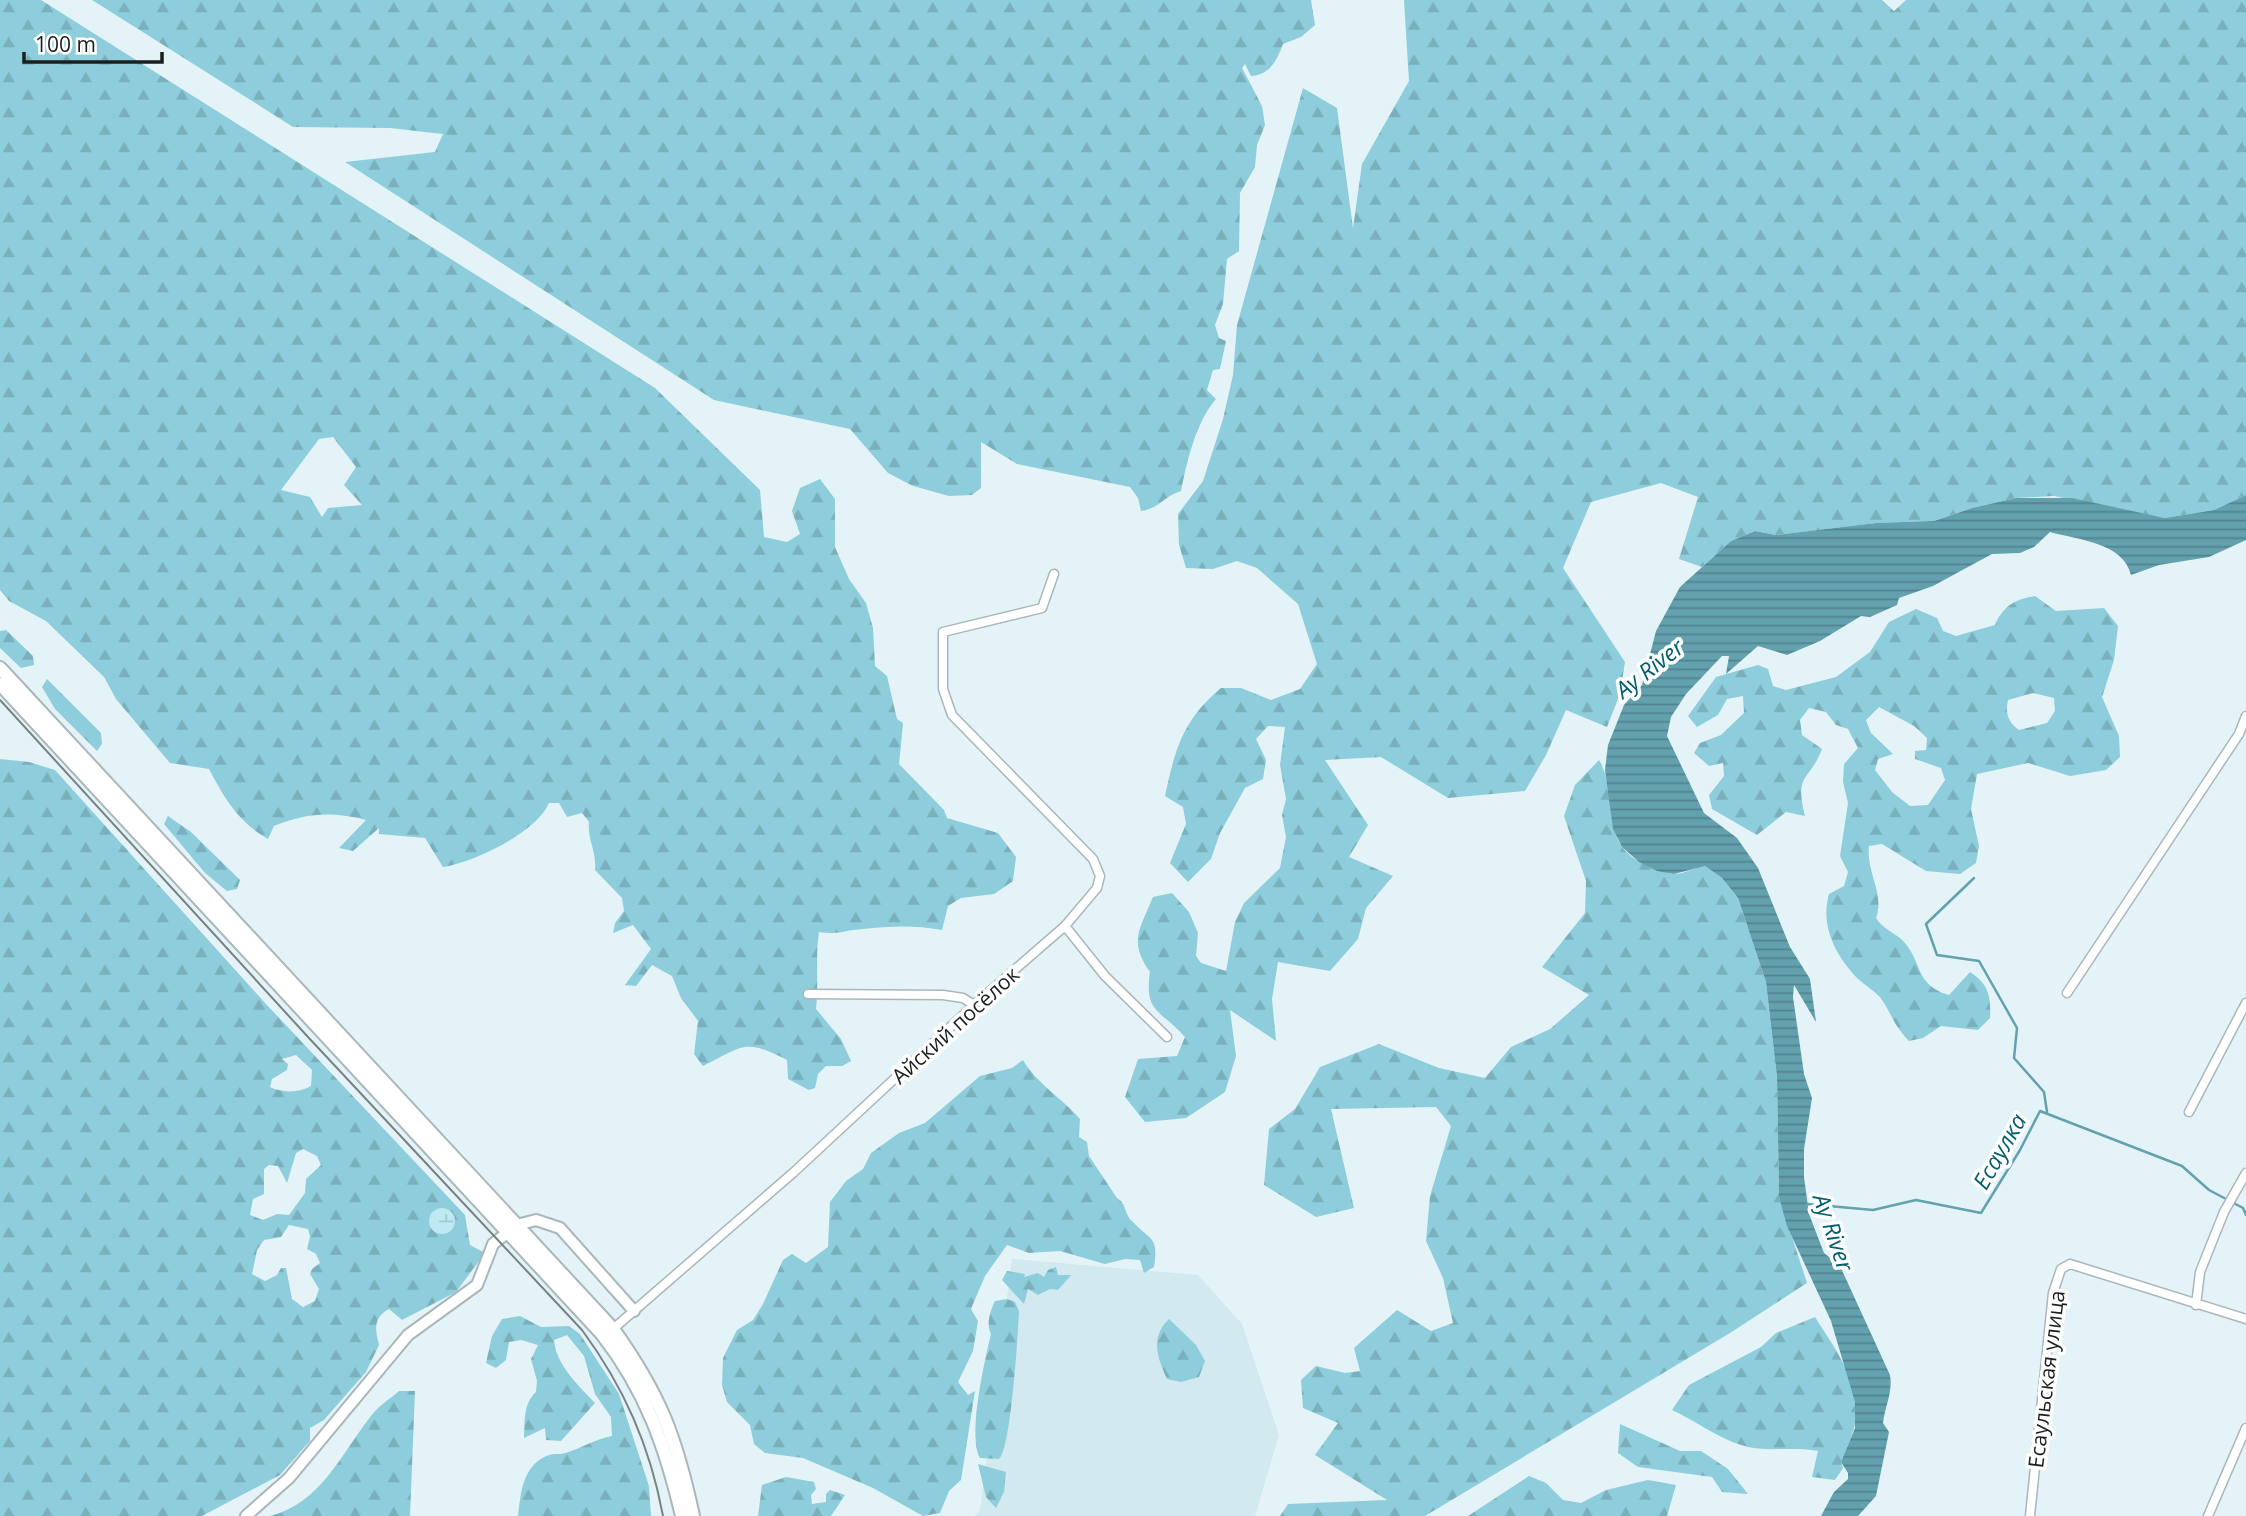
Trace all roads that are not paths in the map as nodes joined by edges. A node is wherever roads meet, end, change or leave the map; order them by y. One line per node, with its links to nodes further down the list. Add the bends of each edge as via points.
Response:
1 (1054, 574): 4 (street, Айский посёлок, via 1042,608 943,632 943,689 952,715 1093,859 1100,876 1097,888)
2 (2, 680): 12 (main road)
3 (2246, 716): 5 (street, via 2239,734)
4 (1065, 926): 8 (street, Айский посёлок); 9 (street, via 1105,976)
5 (2067, 993)
6 (808, 994): 8 (street, via 943,995)
7 (2246, 1003): 10 (street)
8 (974, 1005): 14 (street, Айский посёлок, via 794,1172)
9 (1167, 1037)
10 (2189, 1112)
11 (2246, 1172): 13 (street, via 2200,1272)
12 (518, 1226): 14 (street, via 552,1223 560,1228); 16 (main road); 18 (street, via 490,1248 477,1285 408,1335 289,1478); 19 (main road, via 557,1283 625,1364 656,1423)
13 (2196, 1305): 15 (street, Есаульская улица); 21 (street, Есаульская улица, via 2070,1264 2061,1269 2053,1293)
14 (634, 1311): 16 (street, Айский посёлок)
15 (2246, 1319)
16 (613, 1328): 20 (main road, via 655,1392 668,1422)
17 (2246, 1428): 22 (street)
18 (246, 1516)
19 (682, 1516)
20 (693, 1516)
21 (2031, 1516)
22 (2208, 1516)

